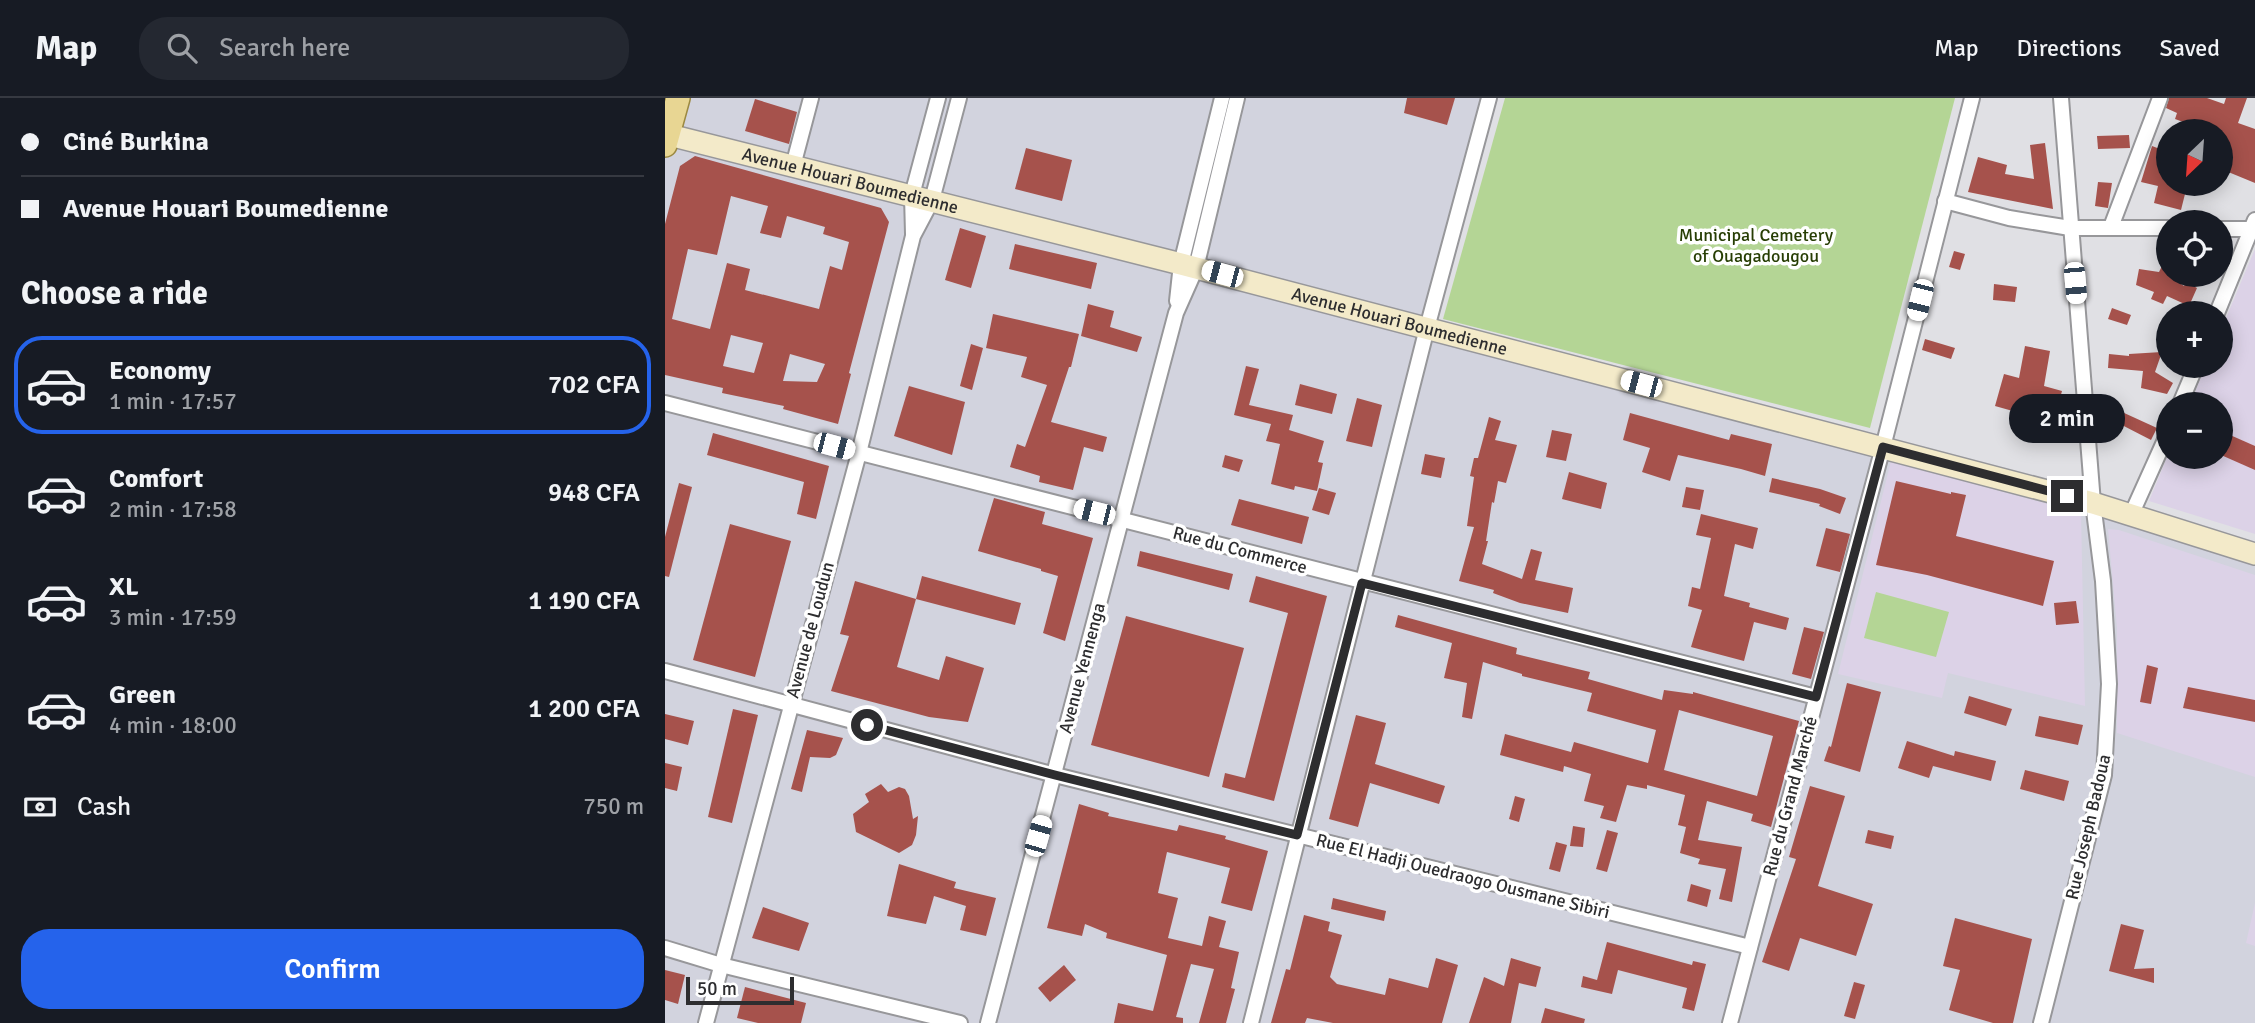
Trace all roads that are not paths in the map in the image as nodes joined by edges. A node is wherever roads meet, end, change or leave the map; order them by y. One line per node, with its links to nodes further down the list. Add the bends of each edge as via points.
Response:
1 (678, 98): 11 (main road)
2 (811, 98): 12 (street)
3 (938, 98): 13 (street, Avenue de Loudun)
4 (958, 98): 13 (street, Avenue de Loudun)
5 (1222, 98): 20 (street, Avenue Yennenga)
6 (1237, 98): 20 (street, Avenue Yennenga)
7 (1489, 98): 22 (street)
8 (1972, 98): 14 (street, Rue du Grand Marché)
9 (2061, 98): 17 (street, Rue Joseph Badoua)
10 (2160, 98): 16 (street)
11 (666, 138): 12 (main road, Avenue Houari Boumedienne)
12 (793, 166): 13 (main road, Avenue Houari Boumedienne)
13 (922, 197): 20 (main road, Avenue Houari Boumedienne); 25 (street, Avenue de Loudun)
14 (1945, 201): 17 (street); 24 (street, Rue du Grand Marché)
15 (2254, 226): 19 (street); 21 (street)
16 (2111, 227): 17 (street); 18 (street)
17 (2070, 228): 27 (street, Rue Joseph Badoua)
18 (2156, 228)
19 (2233, 228)
20 (1189, 266): 22 (main road, Avenue Houari Boumedienne); 29 (street, Avenue Yennenga)
21 (2222, 301)
22 (1427, 328): 24 (main road, Avenue Houari Boumedienne); 31 (street)
23 (665, 403): 25 (street, Rue du Commerce)
24 (1883, 447): 27 (main road, Avenue Houari Boumedienne); 33 (street, Rue du Grand Marché)
25 (859, 453): 29 (street, Rue du Commerce); 34 (street, Avenue de Loudun)
26 (2156, 460): 28 (street)
27 (2093, 503): 28 (main road, Avenue Houari Boumedienne); 45 (street, Rue Joseph Badoua, via 2109,684 2104,775)
28 (2132, 513): 30 (main road, Avenue Houari Boumedienne)
29 (1120, 519): 31 (street, Rue du Commerce); 35 (street, Avenue Yennenga)
30 (2255, 554)
31 (1362, 583): 33 (street, Rue du Commerce); 36 (street)
32 (665, 671): 34 (street, Rue El Hadji Ouedraogo Ousmane Sibiri)
33 (1816, 697): 37 (street, Rue du Grand Marché)
34 (790, 704): 35 (street, Rue El Hadji Ouedraogo Ousmane Sibiri); 39 (street, Avenue de Loudun)
35 (1055, 775): 36 (street, Rue El Hadji Ouedraogo Ousmane Sibiri); 42 (street, Avenue Yennenga)
36 (1297, 835): 37 (street, Rue El Hadji Ouedraogo Ousmane Sibiri); 43 (street)
37 (1750, 947): 44 (street, Rue du Grand Marché)
38 (665, 948): 39 (street)
39 (721, 965): 40 (street, Avenue de Loudun); 41 (street)
40 (706, 1023)
41 (960, 1023)
42 (988, 1023)
43 (1251, 1023)
44 (1730, 1023)
45 (2041, 1023)

